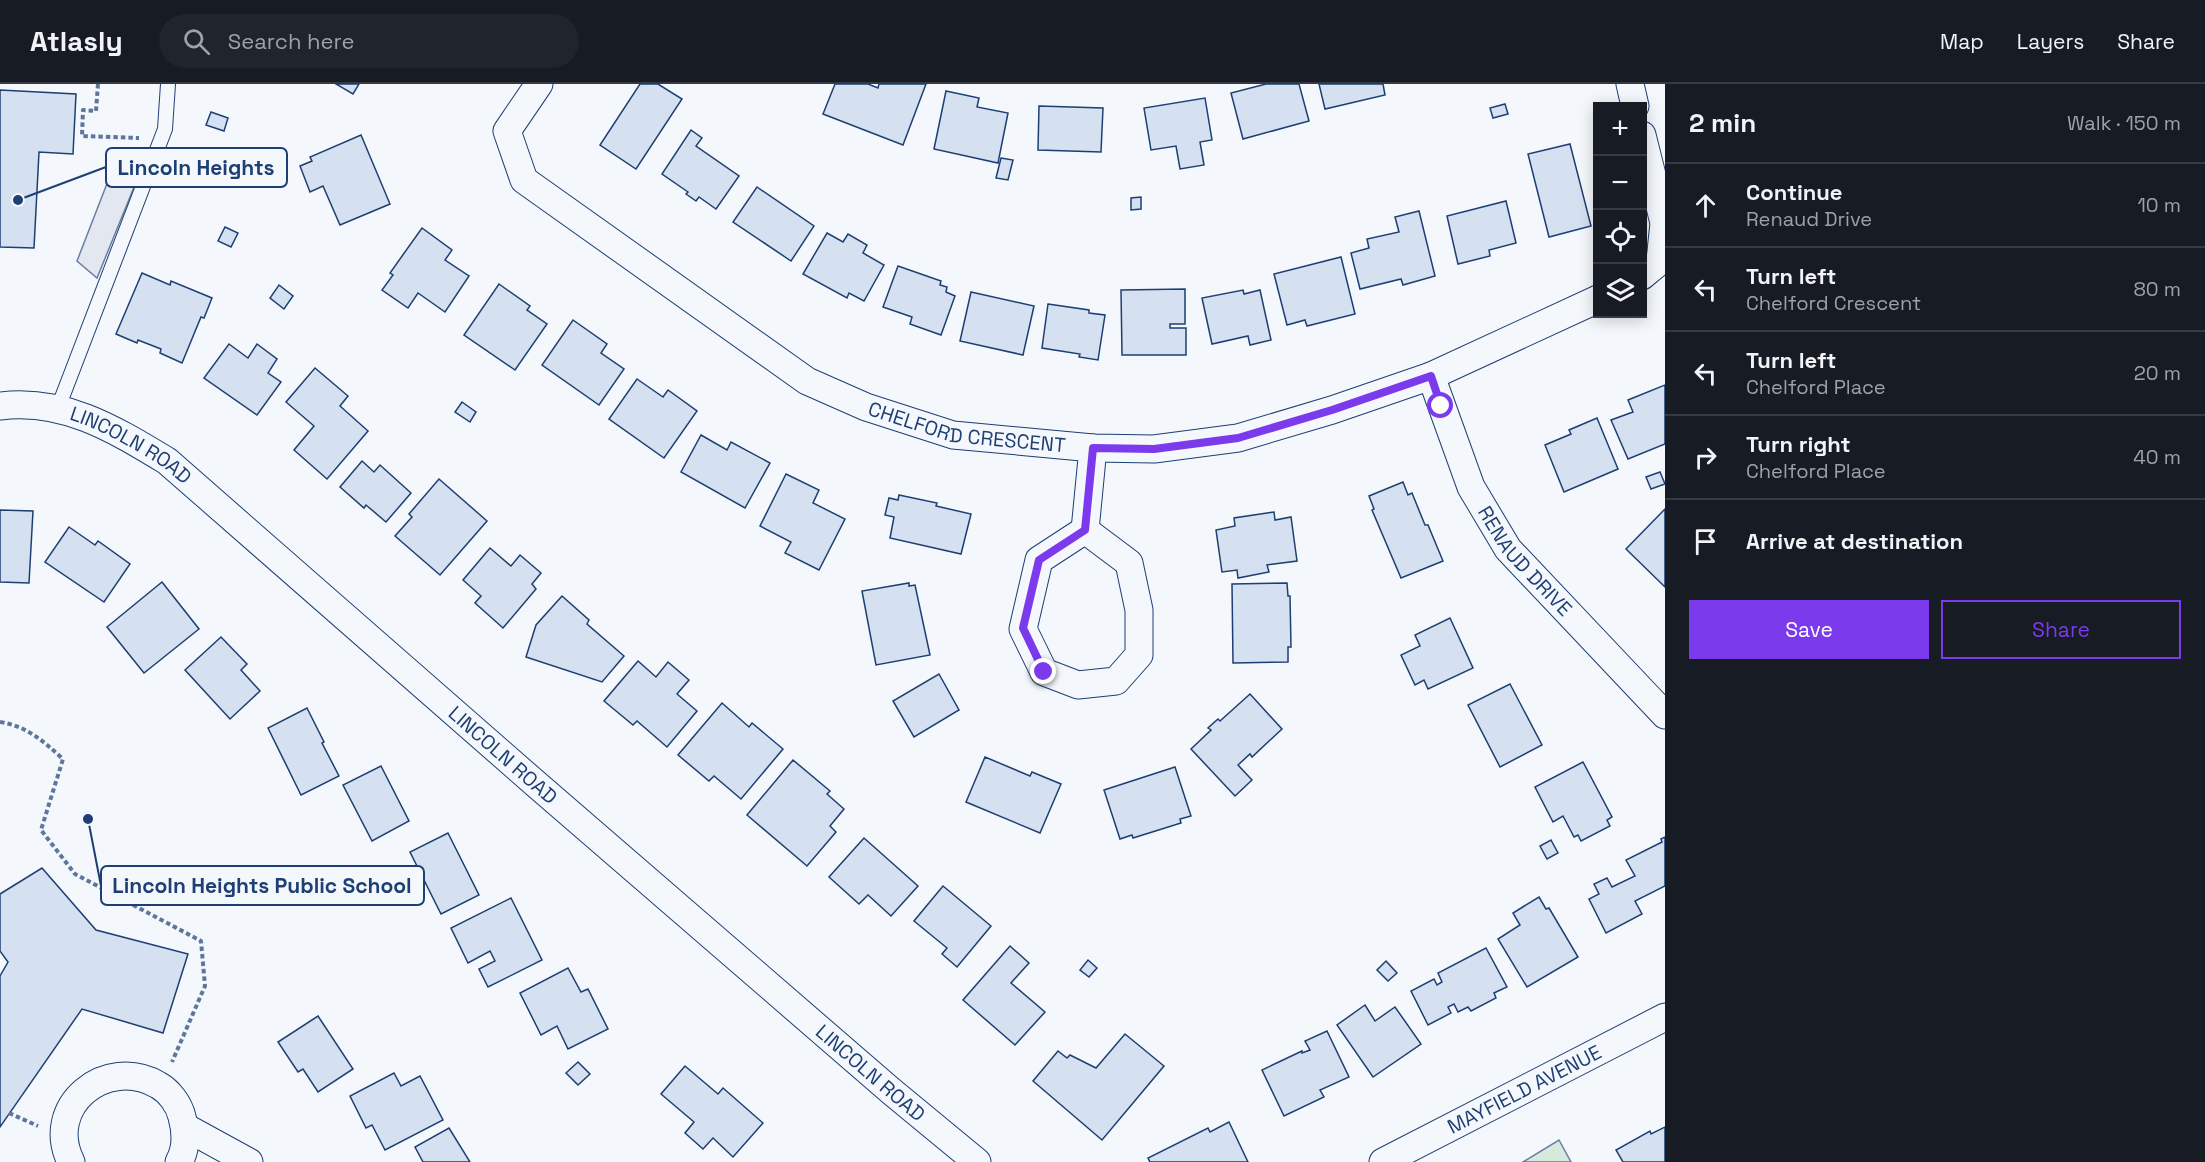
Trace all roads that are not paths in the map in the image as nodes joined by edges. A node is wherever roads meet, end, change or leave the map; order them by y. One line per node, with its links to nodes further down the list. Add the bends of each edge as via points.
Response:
1 (168, 84): 10 (lane, via 165,129)
2 (539, 84): 11 (street, CHELFORD CRESCENT, via 507,131 524,180 807,381 866,407 953,435)
3 (1630, 84): 4 (street)
4 (1634, 102)
5 (1647, 155): 6 (street, via 1664,224 1660,261)
6 (1647, 272)
7 (1593, 301): 8 (street, CHELFORD CRESCENT)
8 (1431, 376): 11 (street, CHELFORD CRESCENT, via 1238,438 1154,449); 13 (street, RENAUD DRIVE, via 1471,487 1508,549)
9 (0, 406): 10 (street, LINCOLN ROAD)
10 (58, 408): 19 (street, LINCOLN ROAD, via 114,429 166,461 580,823)
11 (1093, 448): 12 (street)
12 (1085, 530): 12 (street, via 1128,563 1139,610 1139,655 1116,681 1078,685 1044,672 1023,628 1039,560)
13 (1665, 715)
14 (1665, 1017): 20 (street, MAYFIELD AVENUE)
15 (185, 1127): 16 (street, via 173,1098 162,1087 130,1075 105,1079 84,1091 66,1120 64,1136); 17 (street); 18 (street)
16 (70, 1162)
17 (179, 1162)
18 (249, 1162)
19 (978, 1162)
20 (1383, 1162)

